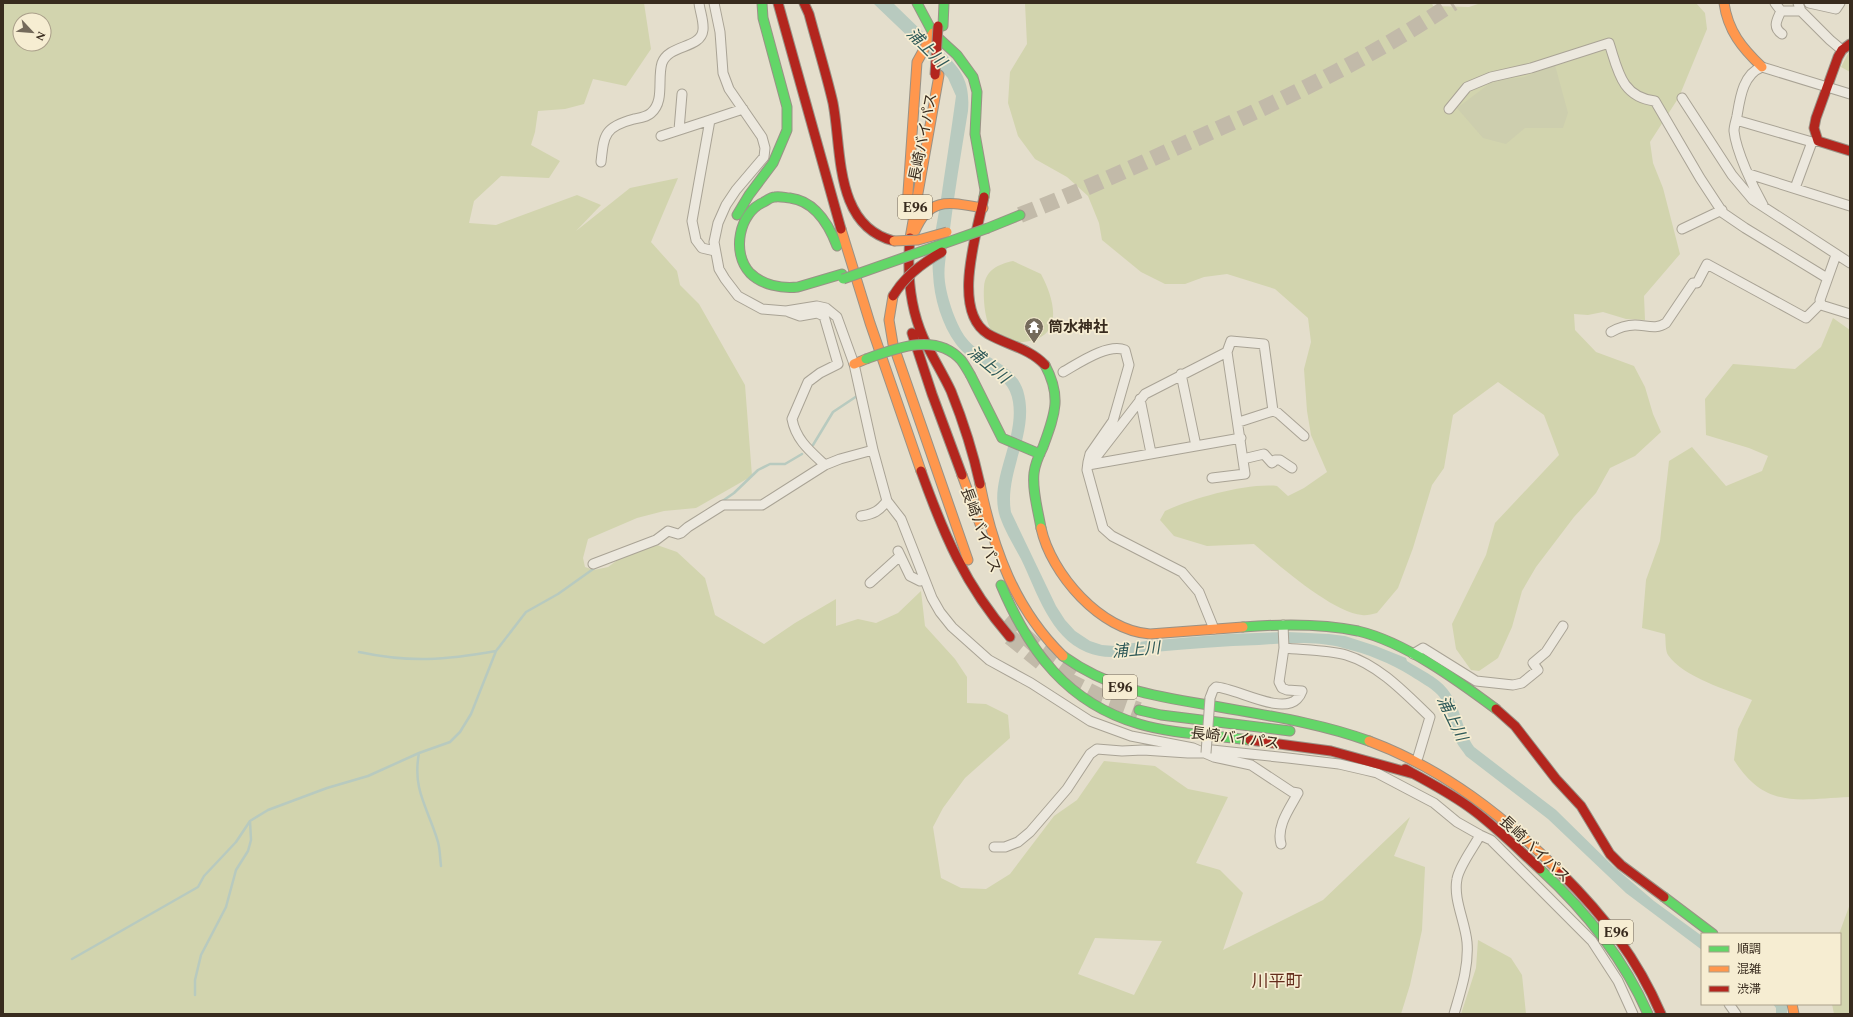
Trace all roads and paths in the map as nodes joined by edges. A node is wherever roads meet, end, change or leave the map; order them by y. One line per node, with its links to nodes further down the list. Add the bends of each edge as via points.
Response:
1 (699, 3): 33 (street, via 703,23 700,37 668,53 661,69 656,107 647,115 612,128 604,136)
2 (714, 3): 25 (street, via 720,32 723,73 729,89)
3 (762, 3): 42 (main road, via 763,18 786,107 787,130 776,159 749,195)
4 (778, 3): 80 (main road, 長崎バイパス, via 846,248 873,330 945,534)
5 (786, 3): 76 (main road, 長崎バイパス, via 853,254 877,329 949,523)
6 (804, 3): 43 (main road, bridge, via 830,90 845,180 857,217 866,227 894,241 918,240)
7 (917, 3): 15 (main road)
8 (939, 3): 15 (main road, 長崎バイパス / E96)
9 (944, 3): 15 (main road, 長崎バイパス / E96)
10 (1724, 3): 19 (main road, via 1726,22 1735,38)
11 (1809, 3): 12 (street, via 1836,8)
12 (1840, 3)
13 (1778, 7): 14 (street); 16 (street, via 1775,24 1776,29)
14 (1799, 7): 18 (street)
15 (936, 31): 20 (main road, 長崎バイパス / E96); 38 (main road, via 973,77 977,92 975,134 986,190); 41 (main road, via 920,54 916,70)
16 (1782, 34)
17 (1850, 44): 18 (main road)
18 (1842, 50): 21 (main road)
19 (1762, 67): 21 (street); 28 (street, via 1745,82)
20 (937, 75): 41 (main road, 長崎バイパス / E96); 51 (main road, 長崎バイパス / E96, via 932,126 908,244)
21 (1826, 87): 23 (street); 31 (main road, via 1815,123)
22 (682, 94): 29 (street)
23 (1850, 94)
24 (1682, 98): 36 (street, via 1732,175 1753,200)
25 (743, 109): 27 (street); 45 (street, via 762,137 765,153 764,158 726,204 715,234)
26 (1449, 109): 39 (street, via 1467,87 1491,77 1531,68 1609,43 1620,77 1627,88 1635,96 1655,101)
27 (710, 120): 29 (street); 45 (street, via 692,221 696,240 702,248)
28 (1736, 120): 31 (street); 34 (street, via 1734,131)
29 (679, 130): 30 (street)
30 (661, 136)
31 (1815, 141): 32 (main road); 35 (street)
32 (1850, 151)
33 (601, 162)
34 (1749, 174): 35 (street); 36 (street)
35 (1795, 188): 37 (street)
36 (1763, 205): 47 (street)
37 (1850, 206)
38 (983, 208): 51 (main road, via 945,203 932,206 922,214 912,246); 68 (main road, via 968,280 968,308 975,322 987,334 1027,350 1050,371 1056,392 1055,408)
39 (1722, 210): 44 (street); 50 (street, via 1745,228)
40 (1020, 213): 43 (main road)
41 (907, 217): 95 (main road, 長崎バイパス / E96, via 900,265 906,314 932,394 1005,594 1024,633 1047,667 1068,688 1090,703 1117,717 1139,724 1337,751)
42 (734, 221)
43 (987, 225): 49 (main road, bridge); 76 (main road, bridge, via 935,255 903,281 893,296 889,320 893,344)
44 (1682, 229)
45 (715, 251): 53 (street, via 719,269 738,296 762,309)
46 (731, 253): 49 (main road, via 736,268 745,280 770,294 806,292)
47 (1836, 254): 48 (street); 50 (street)
48 (1850, 263)
49 (842, 277): 80 (main road, via 793,288 776,286 751,275 743,263 739,248 739,231 748,213 769,200 790,197 808,204 822,216 833,233 930,519 955,569)
50 (1827, 278): 52 (street)
51 (910, 290): 90 (main road, 長崎バイパス / E96, via 917,322 949,388 970,447 986,512 1004,568 1023,606 1047,640 1075,665 1129,690)
52 (1821, 303): 54 (street); 55 (street, via 1806,318 1707,264 1697,283 1693,283 1666,323 1655,327 1634,325)
53 (786, 311): 57 (street, via 817,306 835,314); 71 (street, via 800,316 817,313 824,316 838,364 808,382 792,419 806,448)
54 (1850, 314)
55 (1611, 332)
56 (1227, 352): 59 (street); 61 (street, via 1231,341 1264,344); 62 (street)
57 (854, 364): 66 (street); 68 (main road, bridge, via 908,345 922,344 946,348 966,364 1002,438)
58 (1063, 372): 70 (street, via 1108,349 1118,348 1127,353 1129,365 1113,421 1090,454)
59 (1181, 374): 60 (street); 65 (street)
60 (1140, 398): 67 (street); 70 (street, via 1098,456)
61 (1273, 411): 62 (street); 63 (street)
62 (1239, 422): 64 (street)
63 (1304, 436)
64 (1241, 438): 65 (street); 69 (street)
65 (1196, 446): 67 (street)
66 (873, 450): 71 (street); 74 (street)
67 (1150, 453): 70 (street)
68 (1040, 454): 84 (main road, via 1034,473 1045,543 1079,595 1102,617 1138,633)
69 (1243, 459): 72 (street, via 1264,454 1272,463 1280,460); 73 (street, via 1245,474)
70 (1088, 463): 84 (street, via 1087,470 1095,505 1103,528 1112,536 1182,572 1199,592)
71 (826, 465): 77 (street, via 762,505 723,505 681,533 668,531 656,540)
72 (1292, 468)
73 (1212, 478)
74 (887, 501): 75 (street, via 874,514); 78 (street, via 901,520)
75 (861, 516)
76 (968, 560): 81 (main road, 長崎バイパス, via 986,594)
77 (593, 564)
78 (924, 579): 79 (street, via 920,581 910,576 899,554); 93 (street, via 932,598 952,627 989,660 1031,683 1090,722 1131,736 1193,748)
79 (870, 583)
80 (978, 598): 85 (main road, 長崎バイパス)
81 (1006, 619)
82 (1563, 626): 87 (street, via 1546,652 1533,663 1538,670 1522,683 1513,685 1476,681 1423,648)
83 (1284, 627): 84 (main road); 86 (street); 87 (main road, via 1335,627 1360,631)
84 (1214, 629)
85 (1010, 637)
86 (1284, 648): 93 (street, bridge, via 1279,682 1282,688 1287,690 1302,691 1297,699 1290,704 1272,704 1216,687 1210,698); 94 (street, via 1344,654 1370,665 1406,694 1430,717)
87 (1413, 654): 100 (main road, via 1503,715 1582,807 1617,861)
88 (1076, 674): 90 (main road, 長崎バイパス / E96, via 1104,688 1147,702 1225,714)
89 (1139, 710): 91 (main road, 長崎バイパス / E96)
90 (1289, 720): 105 (main road, 長崎バイパス / E96, via 1349,734 1401,754 1455,784 1496,813 1582,893 1608,922 1640,968)
91 (1300, 733)
92 (1357, 748): 95 (main road, 長崎バイパス / E96)
93 (1206, 753): 96 (street, via 1212,750 1340,764 1376,773); 98 (street, via 1250,765 1292,792 1298,793 1282,825); 99 (street, via 1097,749 1090,754 1067,789 1030,832 1018,842 1005,847)
94 (1418, 757)
95 (1413, 772): 96 (street); 104 (main road, 長崎バイパス / E96, via 1489,822 1573,901 1620,959)
96 (1406, 789): 97 (street, via 1434,804 1457,822)
97 (1480, 835): 102 (street, via 1457,877 1456,892 1465,923 1467,966); 103 (street, via 1491,840 1592,941 1618,981)
98 (1281, 844)
99 (994, 847)
100 (1713, 933)
101 (1730, 1005): 106 (street)
102 (1454, 1014)
103 (1633, 1014)
104 (1648, 1014)
105 (1661, 1014)
106 (1736, 1014)

